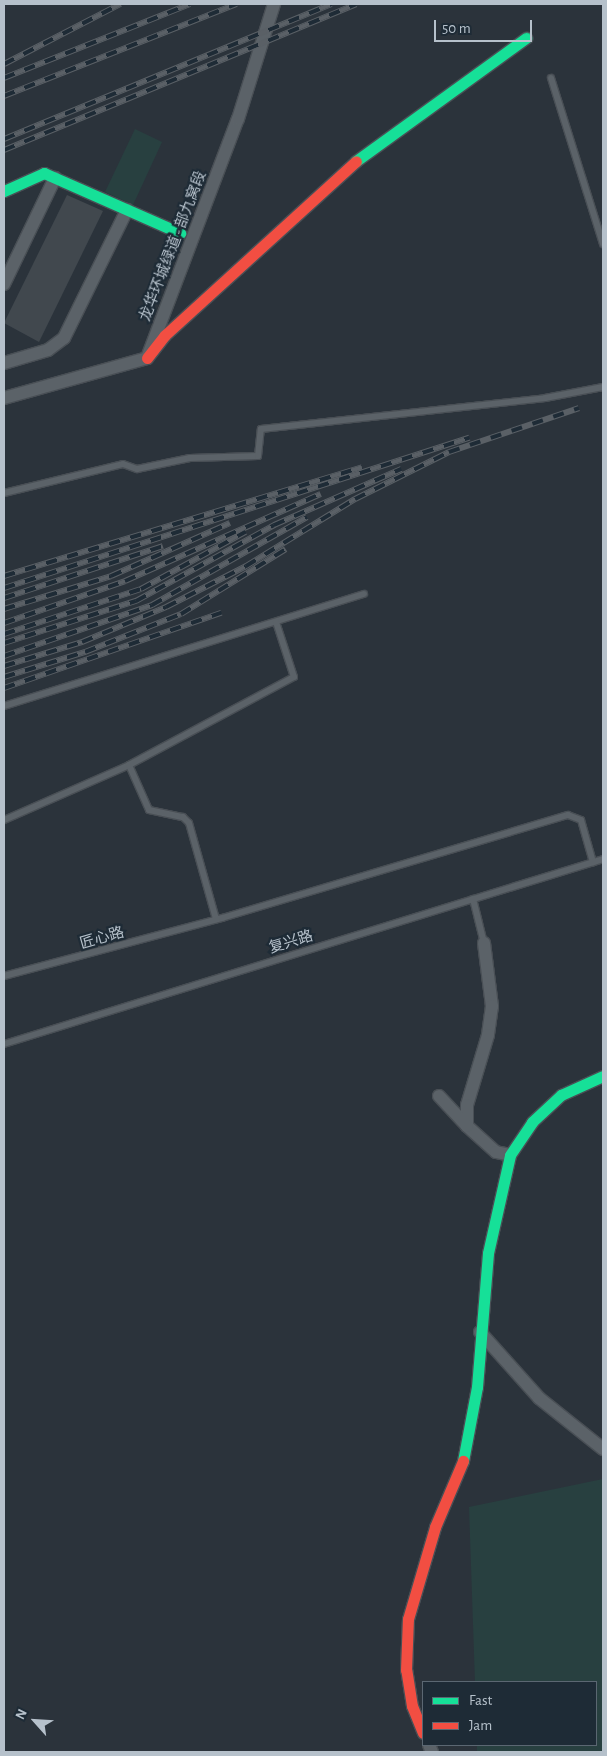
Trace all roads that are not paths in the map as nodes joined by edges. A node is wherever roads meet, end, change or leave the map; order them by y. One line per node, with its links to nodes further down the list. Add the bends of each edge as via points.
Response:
1 (274, 4): 10 (street, 龙华环城绿道 - 部九窝段, via 238,119)
2 (526, 38): 10 (street, via 376,143 165,335)
3 (552, 78): 8 (lane)
4 (55, 178): 5 (street, via 44,173); 6 (street); 9 (street)
5 (4, 191)
6 (127, 210): 7 (street); 11 (street, via 64,338 48,350)
7 (180, 233)
8 (603, 244)
9 (4, 284)
10 (147, 358): 13 (street)
11 (4, 363)
12 (603, 387): 14 (lane, via 545,398 261,429 258,456 190,458 137,468 123,464)
13 (4, 398)
14 (4, 493)
15 (364, 594): 16 (lane)
16 (276, 622): 17 (lane); 18 (lane, via 294,677)
17 (4, 706)
18 (129, 765): 19 (lane); 23 (lane, via 149,810 183,817 189,824)
19 (4, 820)
20 (603, 859): 21 (lane, 复兴路)
21 (593, 862): 22 (lane, 复兴路); 23 (lane, 匠心路, via 581,820 578,816 568,815)
22 (473, 899): 24 (lane); 26 (lane, 复兴路)
23 (216, 919): 25 (lane, 匠心路, via 92,955)
24 (484, 943): 29 (street, via 492,1006 488,1035 467,1105)
25 (4, 976)
26 (4, 1044)
27 (603, 1076): 30 (street, via 561,1095 532,1122)
28 (439, 1096): 29 (street)
29 (467, 1126): 30 (street, via 496,1152)
30 (510, 1155): 31 (street, via 488,1253)
31 (480, 1332): 32 (street, via 539,1398); 33 (street, via 466,1454 435,1527 408,1619 406,1670 412,1706)
32 (603, 1449)
33 (422, 1730)

